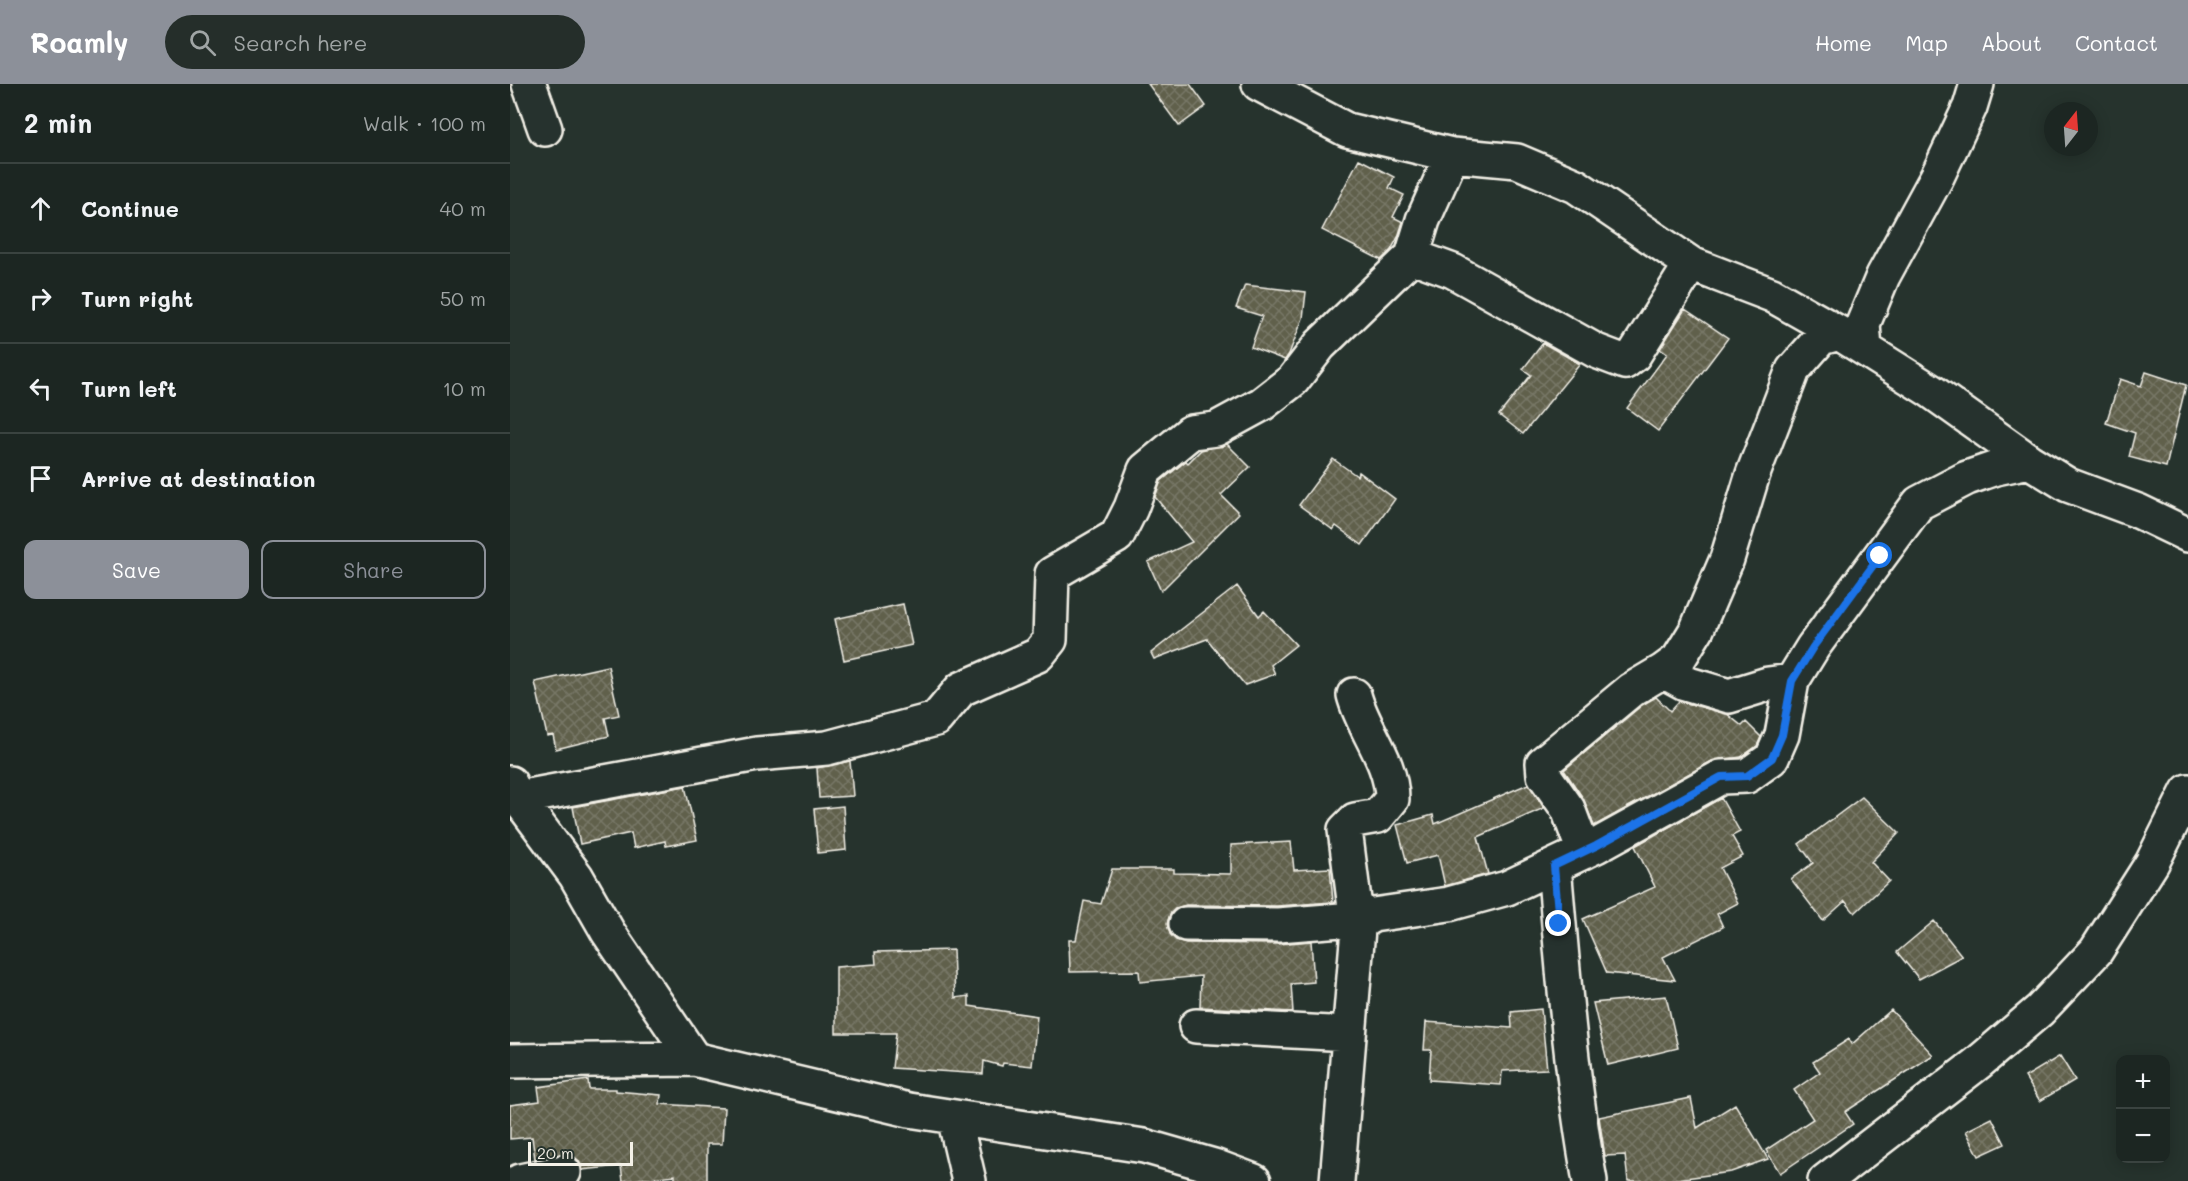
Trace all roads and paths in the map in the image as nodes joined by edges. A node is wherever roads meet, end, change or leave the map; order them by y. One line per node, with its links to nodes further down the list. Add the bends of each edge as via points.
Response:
1 (529, 84): 4 (street)
2 (1259, 84): 5 (street, via 1347,130)
3 (1977, 84): 8 (street, via 1937,177)
4 (545, 129)
5 (1452, 154): 6 (street); 7 (street, via 1517,160 1576,186)
6 (1412, 256): 7 (street, via 1453,271 1596,351 1625,363 1634,356); 14 (street, via 1320,345 1293,380 1262,404 1216,429 1191,432 1145,470 1117,536 1052,574 1050,640 1038,656 961,689 936,719 827,748 757,754)
7 (1692, 264): 8 (street, via 1772,294)
8 (1852, 341): 9 (street); 11 (street, via 1821,338 1793,370 1753,474 1727,559 1697,630 1678,660)
9 (2029, 461): 10 (street, via 2068,484); 12 (street, via 1967,478 1918,503)
10 (2188, 535)
11 (1664, 671): 12 (street, via 1685,683 1730,696); 16 (street, via 1631,690 1543,763 1544,775 1568,809)
12 (1792, 681): 16 (street, via 1782,735 1772,758 1747,776 1721,777)
13 (1354, 695): 19 (street, via 1392,785 1392,799 1378,816 1355,820 1344,830)
14 (514, 790): 22 (street, via 576,876 608,932)
15 (2188, 791): 31 (street, via 2152,863 2096,951 2040,1010 1978,1063)
16 (1584, 852): 17 (street)
17 (1554, 866): 19 (street, via 1507,888 1449,904 1373,915); 30 (street, via 1564,995)
18 (1186, 924): 19 (street, via 1278,925 1341,920)
19 (1360, 925): 21 (street)
20 (1196, 1026): 21 (street)
21 (1349, 1034): 29 (street)
22 (694, 1059): 23 (street); 24 (street)
23 (510, 1060)
24 (954, 1118): 27 (street); 28 (street, via 1144,1146)
25 (564, 1172): 26 (street)
26 (520, 1181)
27 (969, 1181)
28 (1254, 1181)
29 (1338, 1181)
30 (1590, 1181)
31 (1825, 1181)

